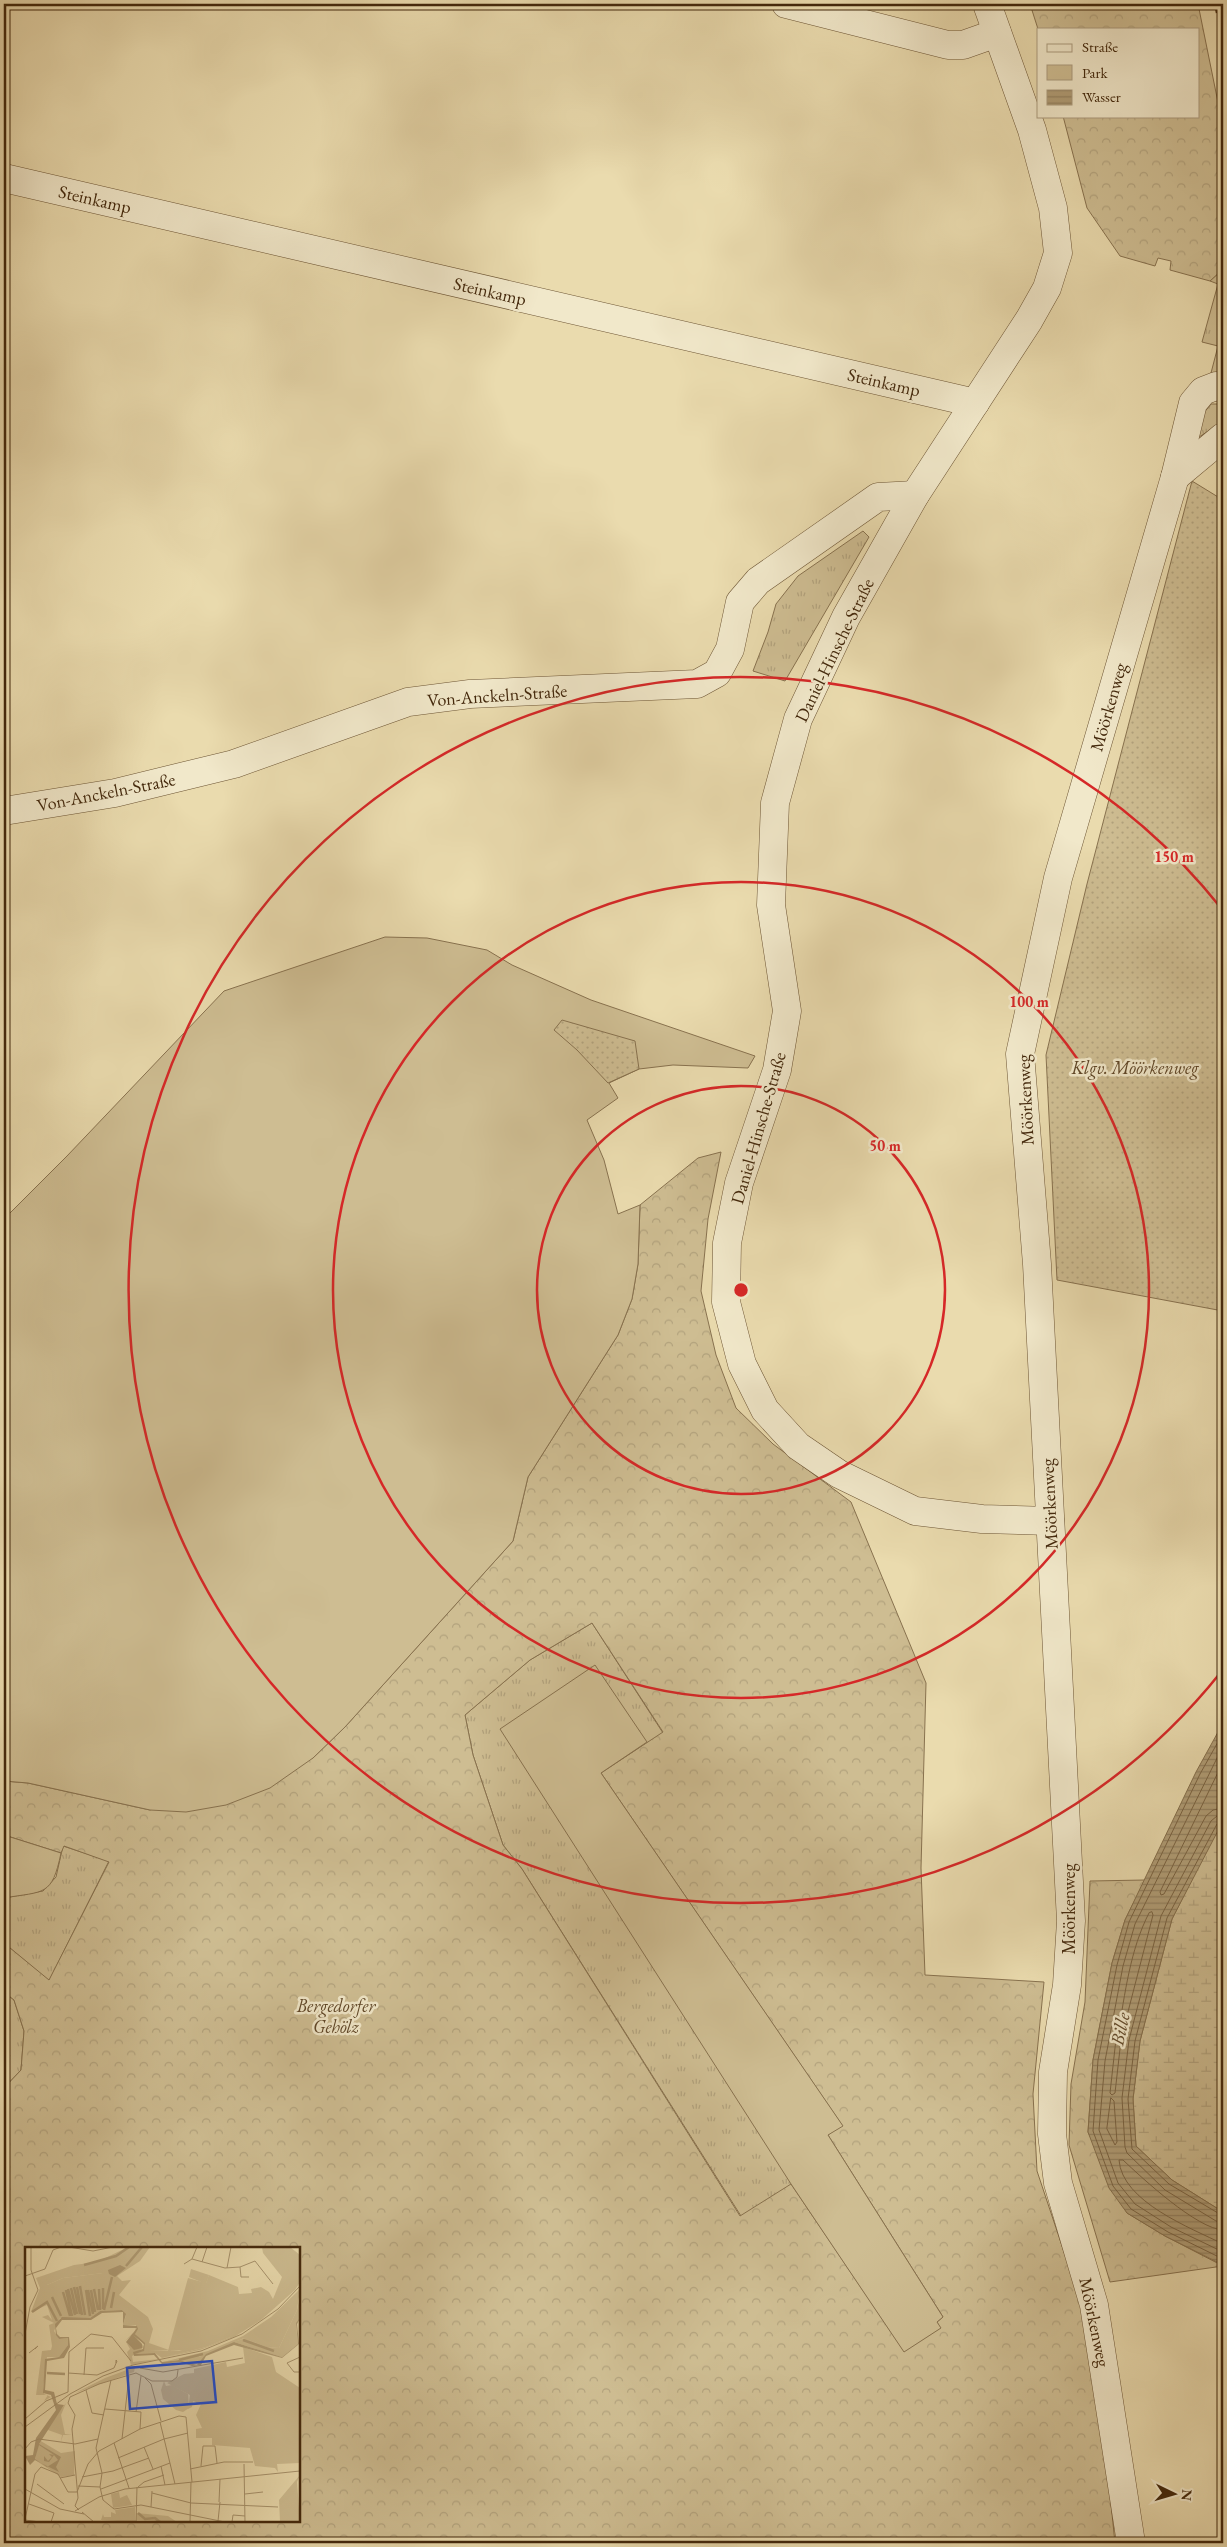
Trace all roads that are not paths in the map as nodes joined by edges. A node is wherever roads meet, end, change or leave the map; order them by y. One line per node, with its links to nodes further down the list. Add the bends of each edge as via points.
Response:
1 (786, 4): 3 (street, via 948,46 964,45)
2 (987, 4): 3 (street, Daniel-Hinsche-Straße)
3 (997, 33): 6 (street, Daniel-Hinsche-Straße, via 1034,139 1053,208 1058,253 1047,288)
4 (4, 178): 6 (street, Steinkamp)
5 (1219, 387): 8 (street, Möörkenweg, via 1203,391 1193,403)
6 (976, 403): 9 (street, Daniel-Hinsche-Straße)
7 (1223, 437): 8 (street)
8 (1175, 477): 11 (street, Möörkenweg, via 1058,878 1020,1054 1036,1264)
9 (915, 495): 10 (street, Von-Anckeln-Straße, via 878,497 758,581 740,602 730,649 717,672 697,684 470,694 408,702 234,764 115,793); 11 (street, Daniel-Hinsche-Straße, via 846,617 798,719 775,803 771,905 787,1011 778,1070 739,1182 727,1243 726,1302 742,1364 765,1410 798,1446 839,1474 915,1511 982,1519)
10 (4, 812)
11 (1050, 1521): 12 (street, Möörkenweg, via 1071,1921 1066,1985 1053,2072 1052,2134 1058,2183 1094,2305)
12 (1131, 2543)

